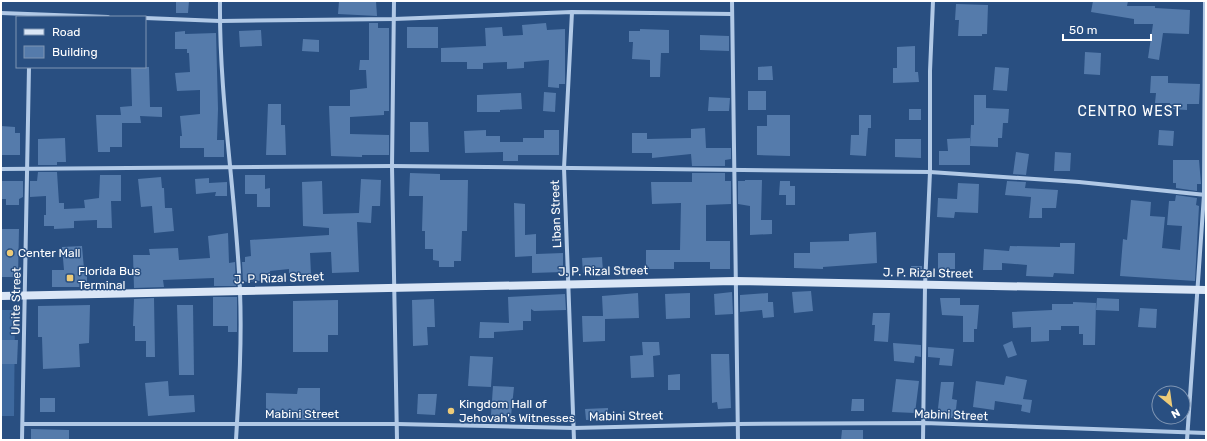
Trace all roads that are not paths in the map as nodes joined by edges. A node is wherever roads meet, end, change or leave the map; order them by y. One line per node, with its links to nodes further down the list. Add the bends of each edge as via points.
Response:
1 (220, 1): 12 (street)
2 (394, 1): 11 (street)
3 (732, 1): 8 (street)
4 (933, 1): 20 (street)
5 (1205, 1): 21 (street)
6 (572, 12): 8 (street); 11 (street); 16 (street, Liban Street)
7 (1, 13): 9 (street)
8 (732, 14): 19 (street)
9 (30, 16)
10 (146, 18): 12 (street)
11 (394, 19): 12 (street); 15 (street)
12 (220, 20): 14 (street)
13 (29, 68): 18 (street, Unite Street)
14 (230, 166): 15 (street); 18 (street); 27 (street)
15 (392, 166): 16 (street); 25 (street)
16 (564, 168): 19 (street); 23 (street, Liban Street)
17 (1, 169): 18 (street)
18 (27, 169): 28 (street, Unite Street)
19 (734, 171): 20 (street); 22 (street)
20 (930, 172): 21 (street, via 1079,182); 24 (street)
21 (1205, 195): 26 (street)
22 (736, 281): 23 (main road, J. P. Rizal Street); 24 (main road, J. P. Rizal Street); 34 (street)
23 (569, 284): 25 (main road, J. P. Rizal Street); 35 (street, Liban Street)
24 (925, 286): 26 (main road, J. P. Rizal Street); 30 (street)
25 (396, 287): 27 (main road, J. P. Rizal Street); 33 (street)
26 (1202, 290): 36 (street)
27 (240, 291): 28 (main road, J. P. Rizal Street); 32 (street, via 241,362)
28 (26, 295): 29 (main road, J. P. Rizal Street); 31 (street, Unite Street)
29 (1, 296)
30 (924, 423): 34 (street, Mabini Street); 36 (street, Mabini Street); 43 (street)
31 (22, 424): 32 (street, Mabini Street); 38 (street, Unite Street)
32 (237, 424): 33 (street, Mabini Street); 39 (street)
33 (397, 424): 35 (street, Mabini Street); 40 (street)
34 (738, 424): 35 (street, Mabini Street); 42 (street)
35 (574, 428): 41 (street, Liban Street)
36 (1187, 433): 37 (street, Mabini Street); 44 (street)
37 (1206, 433)
38 (22, 440)
39 (236, 440)
40 (397, 440)
41 (574, 440)
42 (738, 440)
43 (923, 440)
44 (1187, 440)

